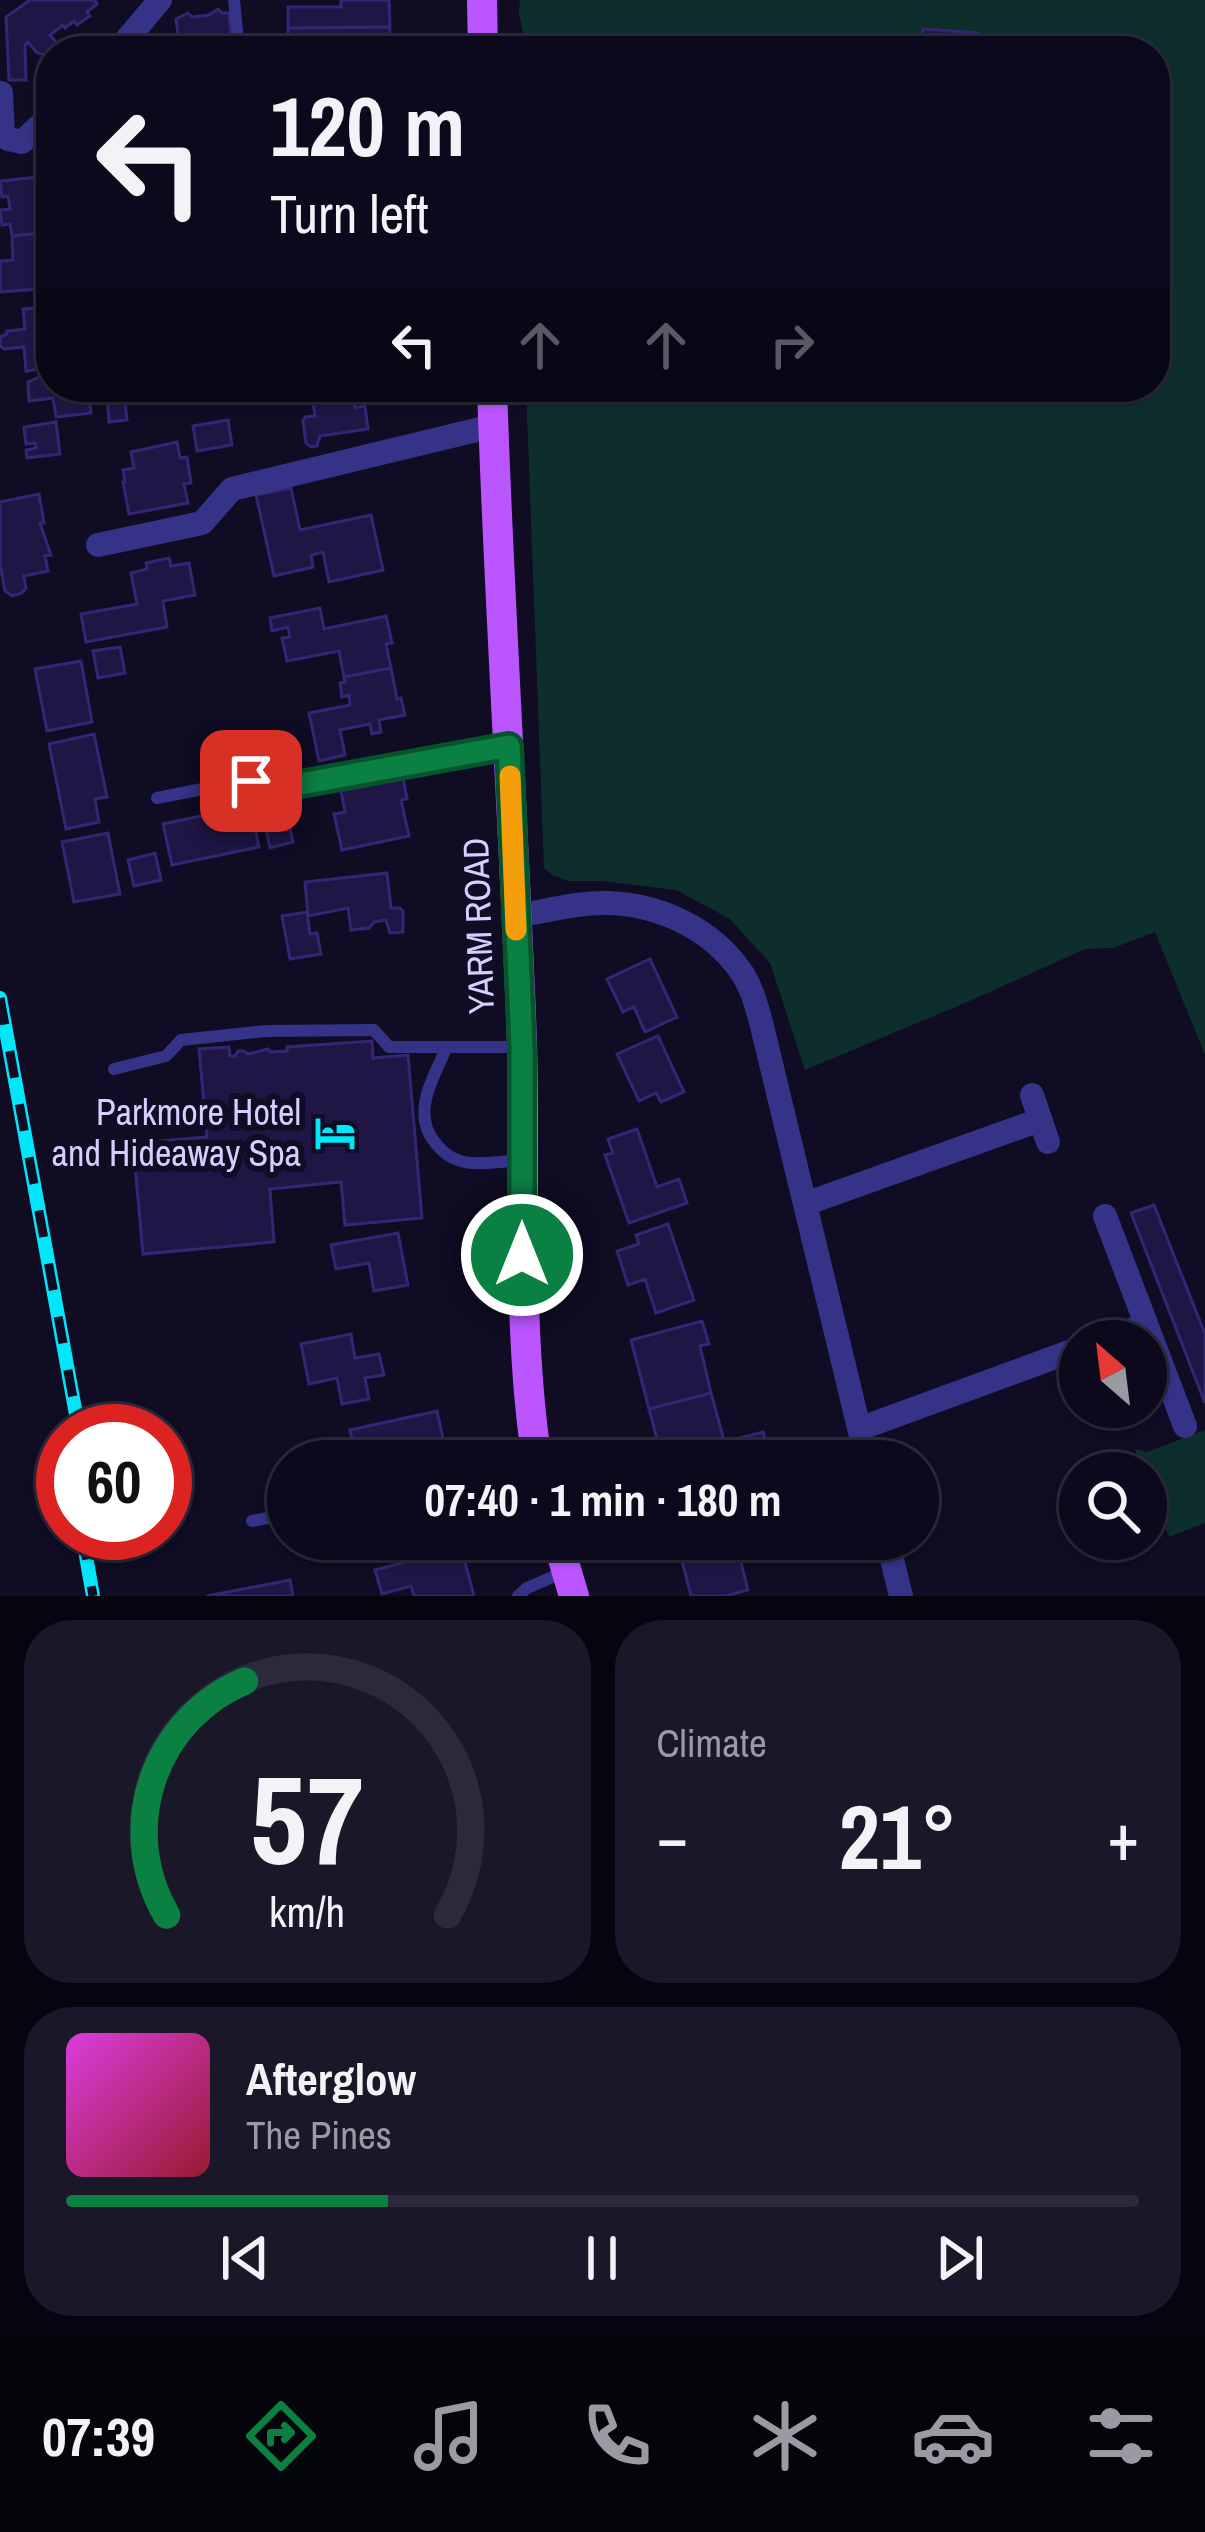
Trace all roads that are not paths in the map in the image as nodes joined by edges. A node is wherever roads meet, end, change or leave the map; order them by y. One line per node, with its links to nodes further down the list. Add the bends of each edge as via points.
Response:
1 (160, 0): 4 (street)
2 (234, 0): 5 (lane)
3 (482, 0): 6 (main road)
4 (130, 36)
5 (238, 36)
6 (483, 36)
7 (1, 93): 8 (street, via 8,139 22,142)
8 (36, 129)
9 (493, 402): 10 (main road, YARM ROAD)
10 (494, 426): 11 (street, via 232,489 202,523); 12 (main road, YARM ROAD)
11 (98, 544)
12 (509, 746): 13 (lane, via 301,784 248,780); 14 (main road, YARM ROAD)
13 (157, 798)
14 (516, 916): 16 (main road, YARM ROAD); 20 (street, via 607,903 649,909 686,922 727,956 753,996)
15 (447, 1047): 16 (lane); 17 (lane, via 388,1047 374,1030 266,1031 181,1040 166,1056); 19 (lane, via 424,1103 431,1139 454,1160)
16 (522, 1047): 19 (main road, YARM ROAD)
17 (114, 1069)
18 (1040, 1119): 20 (street)
19 (522, 1160): 27 (main road, YARM ROAD)
20 (805, 1204): 26 (street)
21 (1105, 1216): 22 (street)
22 (1144, 1320)
23 (1059, 1356): 26 (street)
24 (1167, 1380): 25 (street)
25 (1185, 1426)
26 (859, 1429): 28 (street)
27 (530, 1440)
28 (862, 1440)
29 (267, 1518): 30 (lane)
30 (252, 1521)
31 (892, 1560): 34 (street)
32 (570, 1584): 33 (lane)
33 (518, 1596)
34 (901, 1596)

